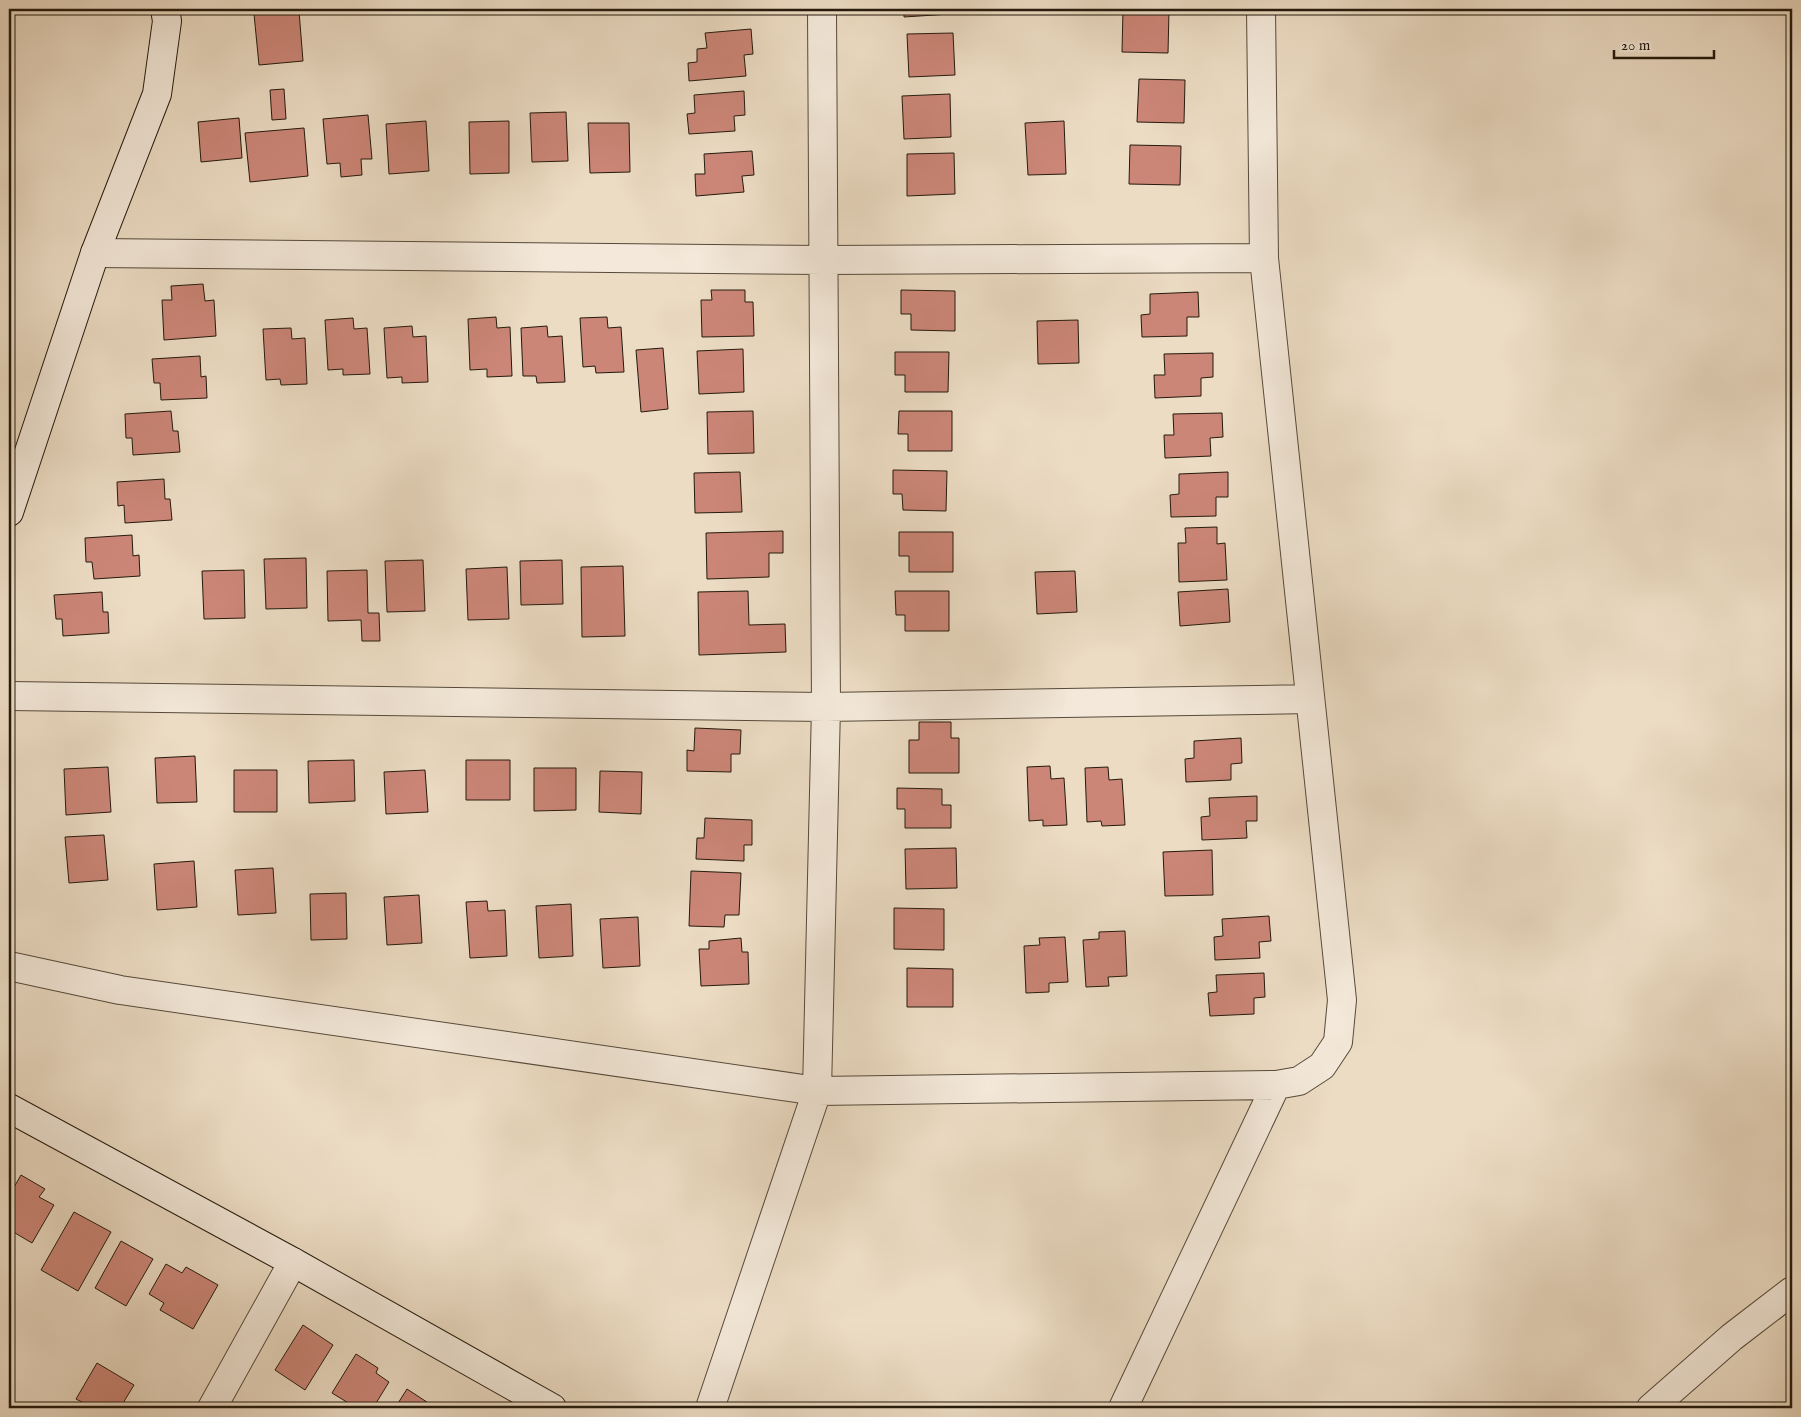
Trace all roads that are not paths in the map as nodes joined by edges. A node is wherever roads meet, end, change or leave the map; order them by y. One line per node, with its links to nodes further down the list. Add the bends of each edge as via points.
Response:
1 (164, 9): 4 (street, via 167,21 156,94)
2 (822, 9): 6 (street)
3 (1260, 9): 5 (street)
4 (95, 253): 6 (street); 7 (street)
5 (1264, 258): 6 (street); 9 (street)
6 (824, 260): 10 (street)
7 (9, 512)
8 (9, 696): 10 (street)
9 (1310, 699): 10 (street); 12 (street, via 1342,1000 1338,1042 1322,1066 1299,1081)
10 (826, 707): 13 (street)
11 (9, 966): 13 (street, via 120,990)
12 (1276, 1085): 13 (street); 20 (street)
13 (817, 1091): 19 (street)
14 (9, 1108): 15 (street)
15 (293, 1262): 17 (street); 18 (street)
16 (1790, 1297): 21 (street, via 1732,1337)
17 (212, 1408)
18 (552, 1408)
19 (710, 1408)
20 (1123, 1408)
21 (1651, 1408)

